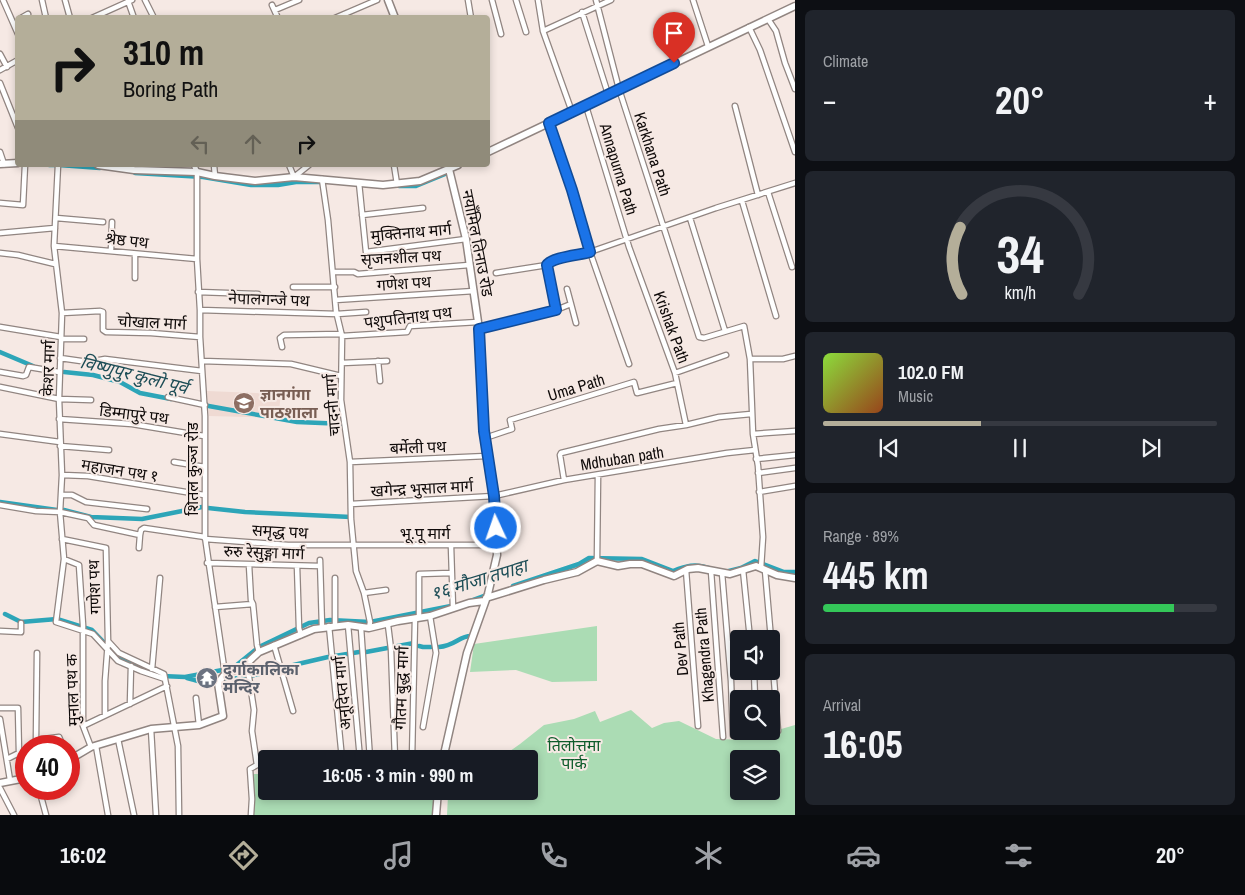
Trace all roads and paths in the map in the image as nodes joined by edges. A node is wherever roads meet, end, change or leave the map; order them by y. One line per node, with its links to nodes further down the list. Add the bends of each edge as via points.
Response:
1 (3, 0): 30 (street)
2 (42, 0): 21 (street)
3 (65, 0): 22 (street)
4 (110, 0): 19 (street)
5 (130, 0): 19 (street); 24 (street)
6 (145, 0): 25 (street)
7 (300, 0): 26 (street, via 273,8)
8 (377, 0): 27 (street)
9 (388, 0): 28 (street)
10 (468, 0): 29 (street)
11 (492, 0): 35 (street)
12 (516, 0): 34 (street)
13 (538, 0): 33 (street)
14 (596, 0): 17 (street, Karkhana Path)
15 (611, 0): 17 (street)
16 (693, 0): 36 (street)
17 (598, 6): 20 (street); 42 (street, Karkhana Path)
18 (795, 6): 31 (street)
19 (113, 7): 23 (street)
20 (582, 12): 33 (street); 44 (street)
21 (45, 15)
22 (69, 15)
23 (98, 15)
24 (133, 15)
25 (152, 15)
26 (276, 15)
27 (343, 15)
28 (394, 15)
29 (470, 15)
30 (15, 16)
31 (768, 19): 32 (street); 43 (street, via 776,31)
32 (749, 27): 36 (street); 52 (street)
33 (543, 31): 47 (street)
34 (526, 32)
35 (501, 34)
36 (708, 46): 42 (street)
37 (0, 54): 39 (street)
38 (15, 63): 39 (street)
39 (7, 67): 40 (street)
40 (0, 70)
41 (0, 83): 48 (street)
42 (619, 89): 44 (street); 82 (street, Karkhana Path)
43 (795, 89)
44 (608, 94): 45 (street)
45 (586, 106): 47 (street); 86 (street, Annapurna Path)
46 (735, 106): 73 (street)
47 (572, 112): 49 (street)
48 (15, 120)
49 (549, 123): 50 (street); 89 (street)
50 (490, 151)
51 (0, 152): 54 (street)
52 (795, 152)
53 (15, 163): 54 (street)
54 (2, 164)
55 (25, 167): 75 (street, via 23,205)
56 (58, 167): 78 (street, केशर मार्ग)
57 (134, 167): 64 (street)
58 (195, 167): 64 (street, शितल कुञ्ज रोड)
59 (214, 167): 65 (street)
60 (290, 167): 66 (street)
61 (306, 167): 66 (street)
62 (394, 167): 69 (street)
63 (449, 167): 69 (street, via 420,181); 85 (street, नयाँमिल तिनाउ रोड)
64 (196, 172): 65 (street); 92 (street, शितल कुञ्ज रोड)
65 (215, 176): 66 (street, via 255,181)
66 (294, 177): 67 (street)
67 (322, 181): 68 (street); 97 (street, चादनी मार्ग)
68 (359, 184): 69 (street); 77 (street, मुक्तिनाथ मार्ग)
69 (397, 184)
70 (793, 184): 71 (street); 72 (street)
71 (768, 192): 73 (street); 96 (street)
72 (795, 192)
73 (758, 195): 74 (street)
74 (742, 201): 79 (street); 113 (street)
75 (0, 203)
76 (423, 208): 77 (street)
77 (362, 215): 85 (street, मुक्तिनाथ मार्ग, via 366,252)
78 (56, 218): 80 (street); 83 (street, केशर मार्ग)
79 (690, 218): 82 (street); 117 (street)
80 (103, 222)
81 (112, 222): 88 (street)
82 (664, 226): 86 (street); 117 (street, Karkhana Path, via 699,337)
83 (55, 228): 84 (street); 87 (street, केशर मार्ग)
84 (0, 233)
85 (466, 239): 94 (street, नयाँमिल तिनाउ रोड)
86 (628, 239): 89 (street); 135 (street, Krishak Path)
87 (54, 246): 88 (street, श्रेष्ठ पथ); 93 (street, केशर मार्ग)
88 (111, 250): 91 (street, श्रेष्ठ पथ)
89 (590, 252): 95 (street, via 554,259); 131 (street)
90 (0, 254): 93 (street)
91 (135, 254): 92 (street, श्रेष्ठ पथ); 99 (street)
92 (197, 259): 104 (street, शितल कुञ्ज रोड)
93 (55, 264): 111 (street, केशर मार्ग)
94 (469, 265): 97 (street, सृजनशील पथ, via 358,274); 103 (street, नयाँमिल तिनाउ रोड)
95 (547, 265): 98 (street); 109 (street)
96 (792, 267)
97 (333, 272): 101 (street, चादनी मार्ग)
98 (496, 273)
99 (134, 278)
100 (292, 287): 101 (street)
101 (335, 287): 106 (street, चादनी मार्ग)
102 (567, 289): 107 (street)
103 (474, 291): 106 (street, गणेश पथ); 115 (street, नयाँमिल तिनाउ रोड)
104 (198, 292): 105 (street); 108 (street, शितल कुञ्ज रोड)
105 (258, 294)
106 (335, 300): 112 (street, चादनी मार्ग)
107 (571, 304): 109 (street, पशुपतिनाथ पथ); 114 (street)
108 (200, 310): 112 (street, नेपालगन्जे पथ); 119 (street, शितल कुञ्ज रोड)
109 (556, 310): 115 (street, पशुपतिनाथ पथ)
110 (366, 312): 112 (street, नेपालगन्जे पथ)
111 (62, 313): 119 (street, चोखाल मार्ग, via 100,311 106,332); 120 (street, केशर मार्ग)
112 (337, 314): 118 (street, चादनी मार्ग)
113 (776, 316)
114 (576, 323)
115 (478, 326): 118 (street, पशुपतिनाथ पथ, via 410,326 407,332); 151 (street, नयाँमिल तिनाउ रोड)
116 (0, 327): 120 (street)
117 (725, 331): 126 (street, via 744,326)
118 (342, 335): 122 (street, पशुपतिनाथ पथ, via 284,335 280,338); 130 (street, चादनी मार्ग)
119 (200, 337): 128 (street, शितल कुञ्ज रोड)
120 (61, 338): 121 (street); 125 (street, केशर मार्ग)
121 (84, 339)
122 (282, 347)
123 (726, 355): 135 (street)
124 (795, 356): 126 (street)
125 (60, 358): 132 (street, via 88,362 105,359); 134 (street, केशर मार्ग)
126 (750, 359): 144 (street)
127 (387, 361): 129 (street)
128 (202, 362): 132 (street, शितल कुञ्ज रोड); 136 (street, via 291,364)
129 (378, 362): 130 (street); 137 (street)
130 (342, 364): 136 (street, चादनी मार्ग)
131 (629, 364)
132 (202, 371): 143 (street, शितल कुञ्ज रोड)
133 (0, 372): 134 (street, via 24,376 28,366)
134 (59, 372): 141 (street, केशर मार्ग)
135 (675, 373): 138 (street, Krishak Path)
136 (341, 376): 159 (street, चादनी मार्ग)
137 (380, 382)
138 (677, 383): 146 (street, Krishak Path); 151 (street, Uma Path, via 637,393 634,382 510,420 512,429)
139 (0, 387): 141 (street)
140 (168, 397): 143 (street)
141 (59, 398): 142 (street); 145 (street, केशर मार्ग)
142 (91, 400)
143 (205, 405): 150 (street, शितल कुञ्ज रोड)
144 (751, 414): 146 (street); 149 (street)
145 (60, 418): 150 (street, डिम्मापुरे पथ, via 132,424); 152 (street, केशर मार्ग)
146 (686, 425): 165 (street, via 659,428 561,453)
147 (795, 431): 149 (street)
148 (0, 434): 152 (street)
149 (753, 434): 154 (street)
150 (204, 436): 160 (street, शितल कुञ्ज रोड)
151 (485, 438): 156 (street, नयाँमिल तिनाउ रोड)
152 (60, 444): 153 (street); 163 (street, केशर मार्ग)
153 (109, 450)
154 (755, 450): 157 (street); 164 (street, Mdhuban path)
155 (795, 455): 157 (street)
156 (487, 456): 159 (street, बर्मेली पथ); 170 (street, नयाँमिल तिनाउ रोड)
157 (756, 459): 162 (street)
158 (174, 462): 160 (street)
159 (350, 462): 171 (street, चादनी मार्ग)
160 (205, 467): 169 (street, शितल कुञ्ज रोड)
161 (795, 468): 162 (street)
162 (758, 473): 167 (street)
163 (62, 474): 168 (street, केशर मार्ग); 169 (street, महाजन पथ १)
164 (598, 475): 165 (street, Mdhuban path); 184 (street)
165 (564, 480): 170 (street, Mdhuban path)
166 (795, 486): 167 (street)
167 (760, 492): 189 (street)
168 (62, 495): 173 (street, via 72,495 86,502); 174 (street, केशर मार्ग)
169 (204, 495): 176 (street, शितल कुञ्ज रोड)
170 (494, 496): 171 (street, खगेन्द्र भुसाल मार्ग); 178 (street, नयाँमिल तिनाउ रोड)
171 (351, 504): 179 (street, चादनी मार्ग)
172 (0, 505): 174 (street)
173 (146, 509)
174 (60, 512): 175 (street, via 88,518 94,526); 177 (street, गणेश पथ)
175 (140, 534): 176 (street, समृद्ध पथ, via 144,528); 181 (street)
176 (205, 538): 179 (street, समृद्ध पथ, via 288,546); 185 (street, शितल कुञ्ज रोड)
177 (62, 540): 182 (street, गणेश पथ); 217 (street, गणेश पथ, via 106,548)
178 (497, 544): 180 (street, भू.पू मार्ग); 200 (street, नयाँमिल तिनाउ रोड)
179 (354, 546): 180 (street, भू.पू मार्ग); 199 (street, चादनी मार्ग, via 356,571)
180 (451, 546): 193 (street)
181 (140, 548)
182 (64, 559): 210 (street, गणेश पथ, via 79,564); 210 (street, गणेश पथ, via 56,620)
183 (320, 560): 188 (street)
184 (597, 561): 190 (street, via 618,566 642,564 674,576); 200 (street, via 577,572)
185 (208, 563): 186 (street, रुरु रेसुङ्गा मार्ग); 203 (street, शितल कुञ्ज रोड)
186 (249, 565): 187 (street, रुरु रेसुङ्गा मार्ग); 201 (street)
187 (297, 566): 188 (street, रुरु रेसुङ्गा मार्ग); 216 (street)
188 (320, 566): 207 (street, via 321,616)
189 (763, 569): 191 (street, via 756,566); 197 (street); 214 (street)
190 (686, 570): 192 (street); 237 (street, Dev Path)
191 (743, 570): 194 (street); 213 (street)
192 (711, 571): 194 (street); 242 (street, Khagendra Path)
193 (451, 573): 202 (street); 204 (street, गौतम बुद्ध मार्ग, via 419,574)
194 (722, 573): 228 (street)
195 (160, 578): 224 (street)
196 (335, 578): 207 (street)
197 (795, 578)
198 (386, 590): 199 (street)
199 (364, 592): 212 (street, चादनी मार्ग)
200 (486, 598): 202 (street); 250 (street, नयाँमिल तिनाउ रोड, via 467,653)
201 (253, 604): 203 (street); 220 (street)
202 (453, 604): 205 (street)
203 (215, 607): 225 (street, शितल कुञ्ज रोड)
204 (418, 615): 205 (street); 209 (street); 249 (street, गौतम बुद्ध मार्ग)
205 (430, 616): 239 (street, via 436,653)
206 (21, 623): 215 (street, via 21,632)
207 (330, 625): 208 (street); 216 (street); 245 (street)
208 (348, 625): 211 (street); 246 (street, अनूदिप्त मार्ग)
209 (388, 625): 212 (street); 248 (street)
210 (82, 628): 219 (street, via 93,634); 236 (street, मुनाल पथ क)
211 (361, 628): 212 (street); 247 (street)
212 (369, 628)
213 (749, 630)
214 (770, 630)
215 (0, 631)
216 (301, 635): 218 (street)
217 (108, 641): 219 (street); 224 (street, via 119,653)
218 (274, 645): 220 (street); 232 (street)
219 (108, 651): 222 (street, via 118,661); 233 (street)
220 (260, 652): 223 (street)
221 (37, 653): 241 (street)
222 (131, 666): 226 (street); 230 (street)
223 (244, 666): 225 (street); 265 (street, via 254,710 252,732 257,765 250,769)
224 (152, 668): 226 (street)
225 (224, 674): 235 (street, via 218,683 223,716)
226 (165, 676): 227 (street)
227 (167, 686): 230 (street); 238 (street)
228 (731, 690)
229 (196, 698): 235 (street)
230 (130, 704): 233 (street)
231 (0, 708): 252 (street, via 18,708 19,753)
232 (293, 711)
233 (106, 715): 236 (street)
234 (0, 719): 252 (street)
235 (199, 725): 238 (street)
236 (83, 726): 244 (street, मुनाल पथ क)
237 (698, 726)
238 (174, 727): 240 (street); 264 (street, via 178,746)
239 (423, 727)
240 (151, 729): 243 (street); 263 (street)
241 (36, 735)
242 (723, 737)
243 (118, 739): 244 (street); 262 (street)
244 (93, 747): 251 (street); 261 (street, मुनाल पथ क)
245 (341, 750)
246 (359, 750)
247 (369, 750)
248 (396, 750)
249 (412, 750)
250 (445, 750)
251 (80, 754)
252 (6, 759): 254 (street)
253 (15, 779): 254 (street)
254 (10, 780): 255 (street)
255 (0, 783)
256 (0, 788): 259 (street)
257 (42, 800): 260 (street)
258 (437, 800): 266 (street)
259 (14, 815)
260 (46, 815)
261 (108, 815)
262 (134, 815)
263 (156, 815)
264 (179, 815)
265 (251, 815)
266 (436, 815)

